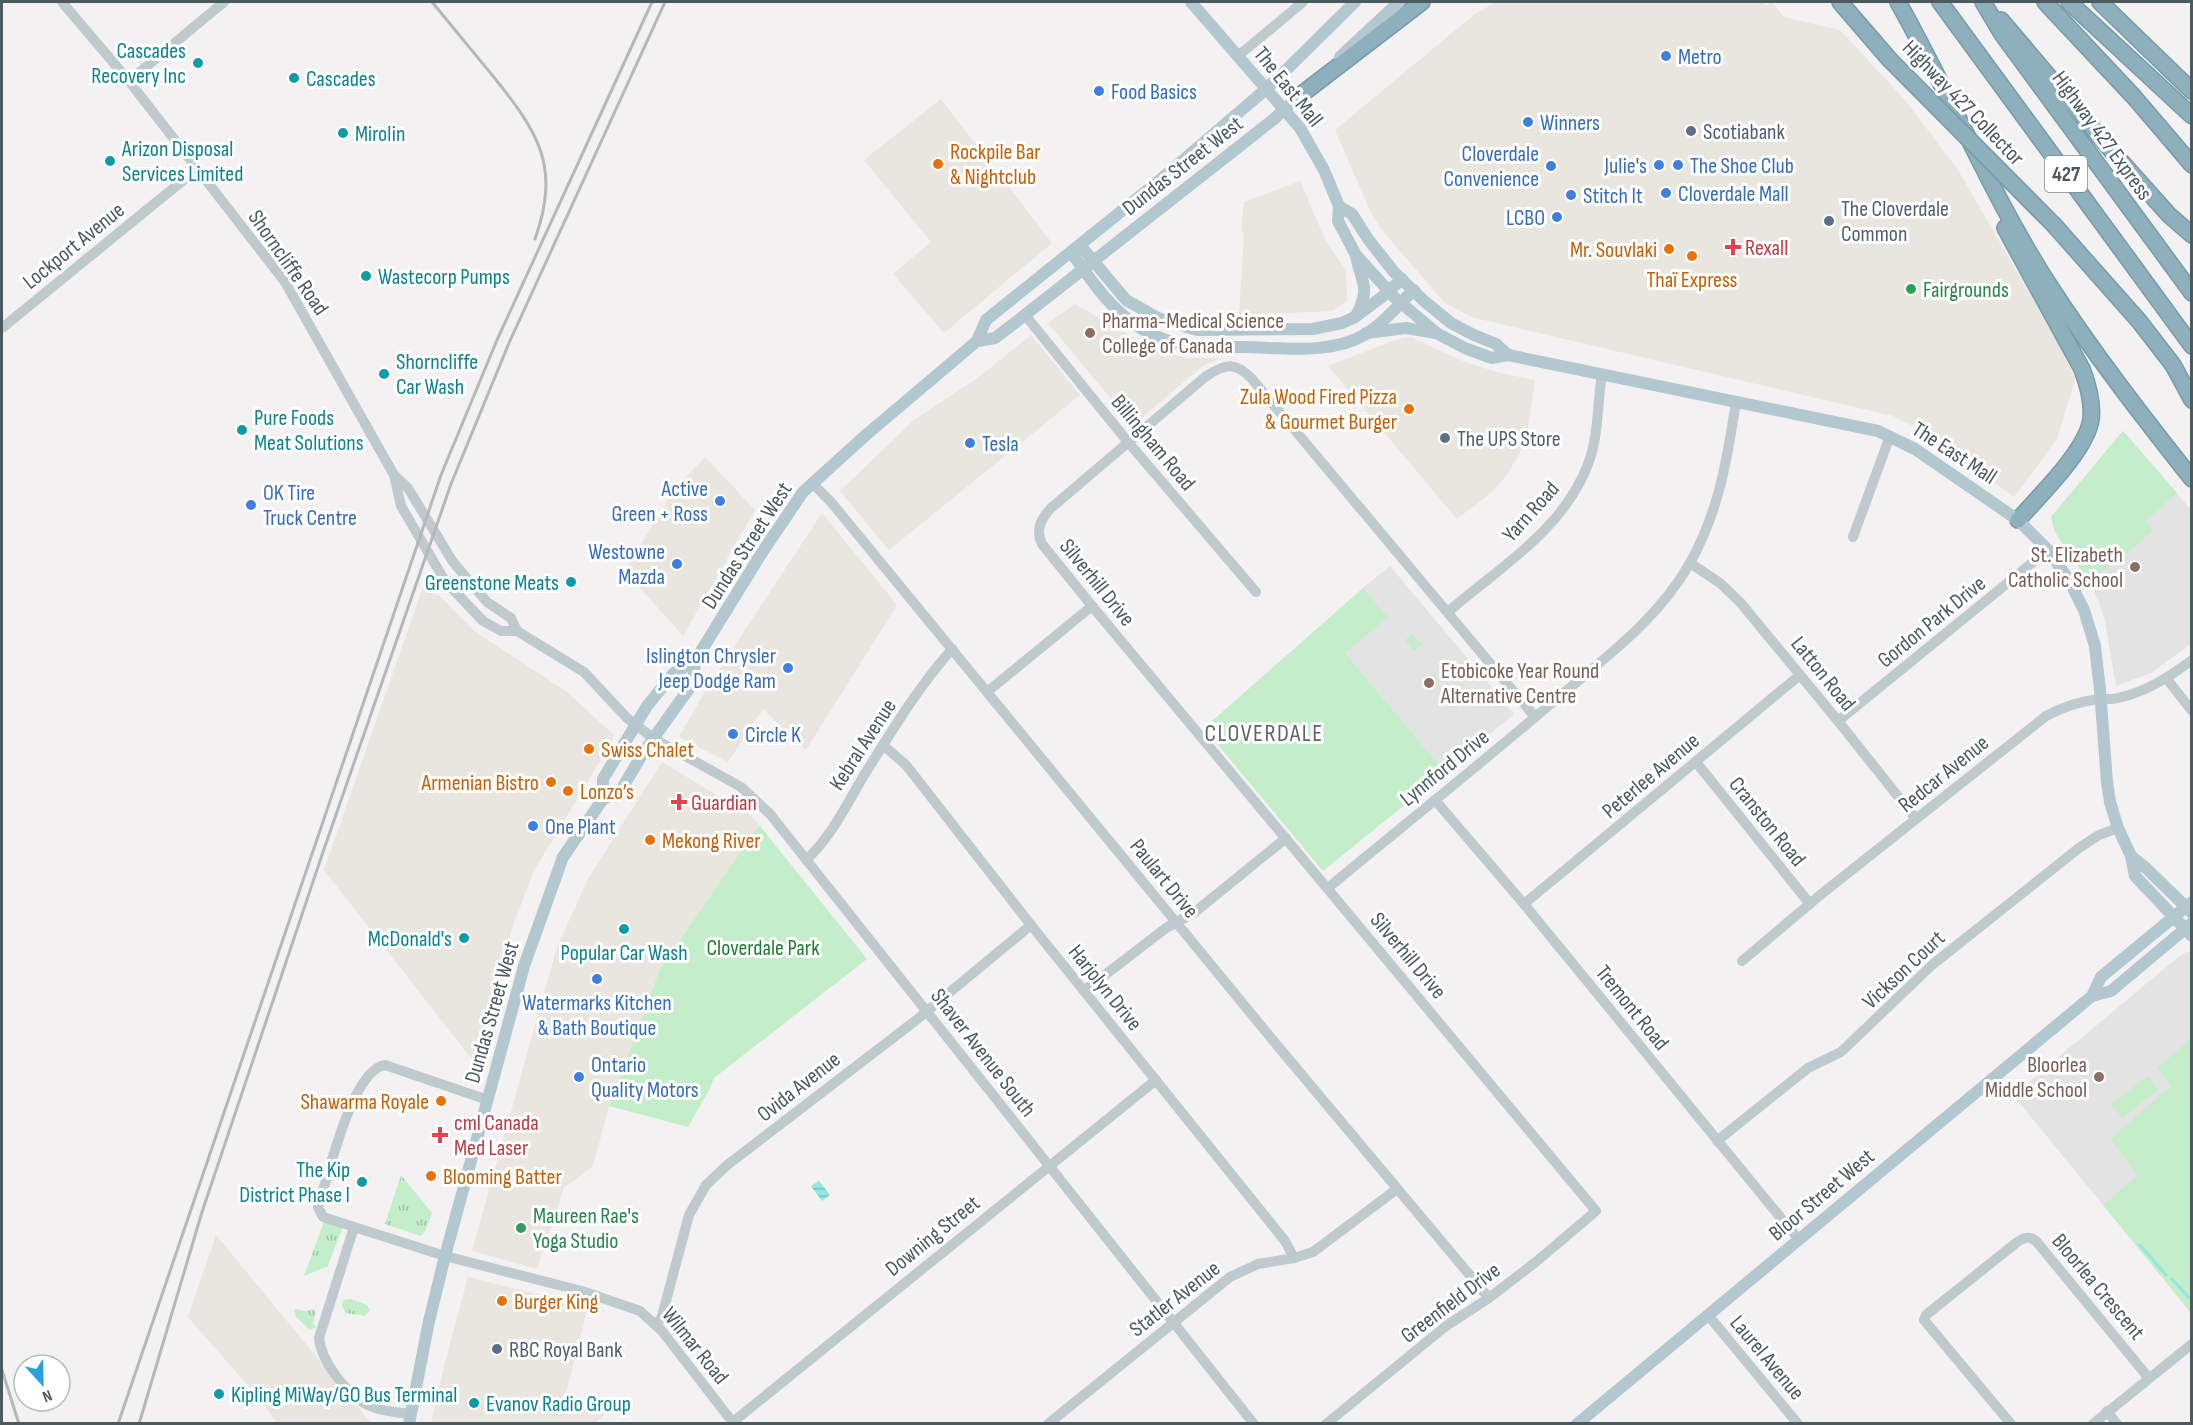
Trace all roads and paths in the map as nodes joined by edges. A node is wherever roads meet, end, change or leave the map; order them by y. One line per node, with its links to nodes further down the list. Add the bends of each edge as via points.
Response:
1 (62, 2): 16 (street, Shorncliffe Road)
2 (224, 2): 16 (street)
3 (1191, 2): 15 (main road, The East Mall)
4 (1303, 2): 15 (street)
5 (1355, 2): 25 (main road, Dundas Street West, bridge, via 1258,96)
6 (1399, 2): 18 (main road, Dundas Street West)
7 (1422, 2): 18 (highway)
8 (1838, 2): 41 (highway, Highway 427 Collector / 427, bridge, via 1890,60 2054,225)
9 (1898, 2): 22 (highway)
10 (1940, 2): 39 (highway, 427)
11 (1984, 2): 24 (highway, via 2011,29 2117,158); 31 (highway, Highway 427 Express / 427, via 2002,34)
12 (2045, 2): 20 (highway)
13 (2069, 2): 19 (highway)
14 (2100, 2): 17 (highway)
15 (1238, 56): 23 (main road, The East Mall, via 1300,128)
16 (129, 81): 21 (street, Shorncliffe Road)
17 (2192, 92)
18 (1298, 97): 27 (main road, Dundas Street West, bridge)
19 (2192, 116)
20 (2192, 165)
21 (197, 169): 35 (street, Lockport Avenue); 48 (street, Shorncliffe Road, via 285,282)
22 (1984, 172): 49 (highway, via 2056,296); 51 (highway, via 1993,207 2082,369 2090,394 2090,422 2080,446)
23 (1339, 206): 26 (main road, The East Mall, via 1338,221); 28 (main road, The East Mall, via 1352,214)
24 (2192, 235)
25 (1075, 248): 27 (main road); 38 (main road, Dundas Street West, via 986,320)
26 (1356, 255): 30 (main road, The East Mall); 34 (main road, via 1366,286)
27 (1088, 265): 33 (main road, Dundas Street West); 34 (main road, via 1126,300 1158,318 1197,330 1313,329); 36 (main road, via 1112,306 1140,328 1178,343 1309,348)
28 (1402, 279): 29 (main road, The East Mall); 30 (main road)
29 (1414, 290): 32 (main road); 40 (main road, The East Mall, via 1451,323 1496,344)
30 (1389, 291): 32 (main road, The East Mall); 34 (main road)
31 (2192, 293)
32 (1401, 303): 36 (main road); 37 (main road, The East Mall)
33 (1025, 315): 38 (main road, Dundas Street West, via 995,338); 47 (street, Billingham Road)
34 (1355, 317)
35 (2, 328)
36 (1366, 333): 37 (main road, via 1406,327)
37 (1438, 333): 40 (main road, The East Mall, via 1492,358)
38 (977, 341): 50 (main road, Dundas Street West)
39 (2192, 346)
40 (1508, 355): 42 (main road, The East Mall)
41 (2173, 365): 43 (highway); 44 (highway, Highway 427 Collector / 427)
42 (1602, 374): 45 (main road, The East Mall); 57 (street, Yarn Road, via 1592,449 1569,501 1540,535)
43 (2192, 390)
44 (2192, 400)
45 (1736, 402): 46 (main road, The East Mall); 54 (street, Lynnford Drive, via 1717,503)
46 (1890, 436): 51 (main road, The East Mall); 52 (street)
47 (1128, 442): 55 (street, Billingham Road); 56 (street, Silverhill Drive, via 1051,508 1039,524 1042,544); 57 (street, Silverhill Drive, via 1217,369 1241,369)
48 (394, 475): 58 (street, Shorncliffe Road, via 408,488 453,562 487,603 511,618); 58 (street, Shorncliffe Road, via 401,506 445,581 483,621 501,631)
49 (2192, 479)
50 (812, 483): 59 (street, Paulart Drive); 61 (main road, Dundas Street West, via 788,513)
51 (2018, 520): 53 (main road, The East Mall)
52 (1853, 537)
53 (2048, 550): 65 (main road, The East Mall, via 2084,610 2096,653); 68 (street, Gordon Park Drive)
54 (1690, 563): 62 (street, Latton Road, via 1735,597); 67 (street, Lynnford Drive, via 1652,615)
55 (1256, 592)
56 (1092, 606): 64 (street); 77 (street, Silverhill Drive)
57 (1448, 612): 67 (street, Silverhill Drive)
58 (518, 631): 69 (street, Shorncliffe Road, via 584,672)
59 (952, 649): 64 (street, Paulart Drive); 71 (street, Kebral Avenue)
60 (2192, 660): 63 (street, Redcar Avenue)
61 (695, 661): 69 (main road, Dundas Street West, via 674,673); 70 (main road, Dundas Street West, via 693,682)
62 (1800, 675): 68 (street, Latton Road); 72 (street, Peterlee Avenue)
63 (2167, 679): 65 (street, Redcar Avenue, via 2119,698); 66 (street)
64 (987, 692): 85 (street, Paulart Drive)
65 (2101, 699): 75 (street, Redcar Avenue, via 2046,716); 76 (main road, The East Mall, via 2107,782)
66 (2192, 711)
67 (1535, 717): 74 (street, Lynnford Drive)
68 (1838, 721): 75 (street, Latton Road)
69 (635, 725): 70 (street, Shorncliffe Road); 73 (main road, Dundas Street West, via 603,779)
70 (653, 738): 73 (main road, Dundas Street West, via 620,792); 79 (street, Shaver Avenue South, via 741,787 770,814)
71 (883, 745): 79 (street, Kebral Avenue, via 824,842); 86 (street, Harjolyn Drive, via 906,765)
72 (1696, 762): 81 (street, Peterlee Avenue); 82 (street, Cranston Road)
73 (603, 799): 93 (main road, Dundas Street West, via 564,857 524,966)
74 (1435, 800): 80 (street, Lynnford Drive); 81 (street, Tremont Road)
75 (1916, 819): 82 (street, Redcar Avenue)
76 (2118, 828): 78 (main road, The East Mall); 94 (street, Vickson Court, via 2079,848 1932,965 1841,1052 1808,1068)
77 (1286, 838): 80 (street, Silverhill Drive); 85 (street, via 1195,912)
78 (2131, 856): 83 (main road, The East Mall); 84 (main road, The East Mall, via 2135,876)
79 (806, 860): 91 (street, Shaver Avenue South)
80 (1328, 888): 97 (street, Silverhill Drive)
81 (1524, 904): 94 (street, Tremont Road)
82 (1810, 904): 88 (street, Redcar Avenue)
83 (2189, 907): 84 (main road, Bloor Street West)
84 (2174, 916): 87 (main road, The East Mall); 90 (main road, Bloor Street West, via 2101,977)
85 (1176, 922): 89 (street); 96 (street, Paulart Drive)
86 (1031, 925): 89 (street, Harjolyn Drive); 91 (street, Ovida Avenue)
87 (2189, 929): 90 (main road, Bloor Street West, via 2111,991)
88 (1742, 961)
89 (1084, 991): 92 (street, Harjolyn Drive)
90 (2092, 996): 99 (main road, Bloor Street West)
91 (927, 1011): 95 (street, Shaver Avenue South); 105 (street, Ovida Avenue, via 706,1185 689,1215)
92 (1156, 1080): 95 (street, Downing Street); 101 (street, Harjolyn Drive, via 1285,1240)
93 (488, 1100): 98 (street, Wilmar Road, via 385,1065 370,1072 350,1104 318,1207 323,1217); 100 (main road, Dundas Street West)
94 (1717, 1141): 99 (street, Tremont Road)
95 (1048, 1166): 104 (street, Shaver Avenue South); 110 (street, Downing Street)
96 (1397, 1189): 101 (street, Statler Avenue, via 1320,1248); 102 (street, Paulart Drive)
97 (1596, 1211): 102 (street, Greenfield Drive)
98 (354, 1227): 100 (street, Wilmar Road); 109 (street, via 319,1338 320,1348 352,1394 365,1403)
99 (1799, 1240): 103 (main road, Bloor Street West)
100 (445, 1256): 105 (street, Wilmar Road, via 582,1291 636,1309); 109 (main road, Dundas Street West)
101 (1294, 1258): 104 (street, Statler Avenue, via 1258,1264 1230,1277)
102 (1489, 1298): 113 (street, Greenfield Drive, via 1446,1326)
103 (1708, 1315): 114 (main road, Bloor Street West); 115 (street, Laurel Avenue)
104 (1174, 1322): 111 (street, Statler Avenue); 112 (street, Shaver Avenue South)
105 (657, 1325): 110 (street, Wilmar Road)
106 (2192, 1344): 107 (street)
107 (2148, 1377): 108 (street); 116 (street, Bloorlea Crescent, via 2036,1241 2026,1238 1924,1320)
108 (2107, 1411): 117 (street); 118 (street)
109 (410, 1419)
110 (734, 1423)
111 (1048, 1424)
112 (1254, 1424)
113 (1326, 1424)
114 (1577, 1424)
115 (1798, 1424)
116 (2011, 1424)
117 (2093, 1424)
118 (2116, 1424)

